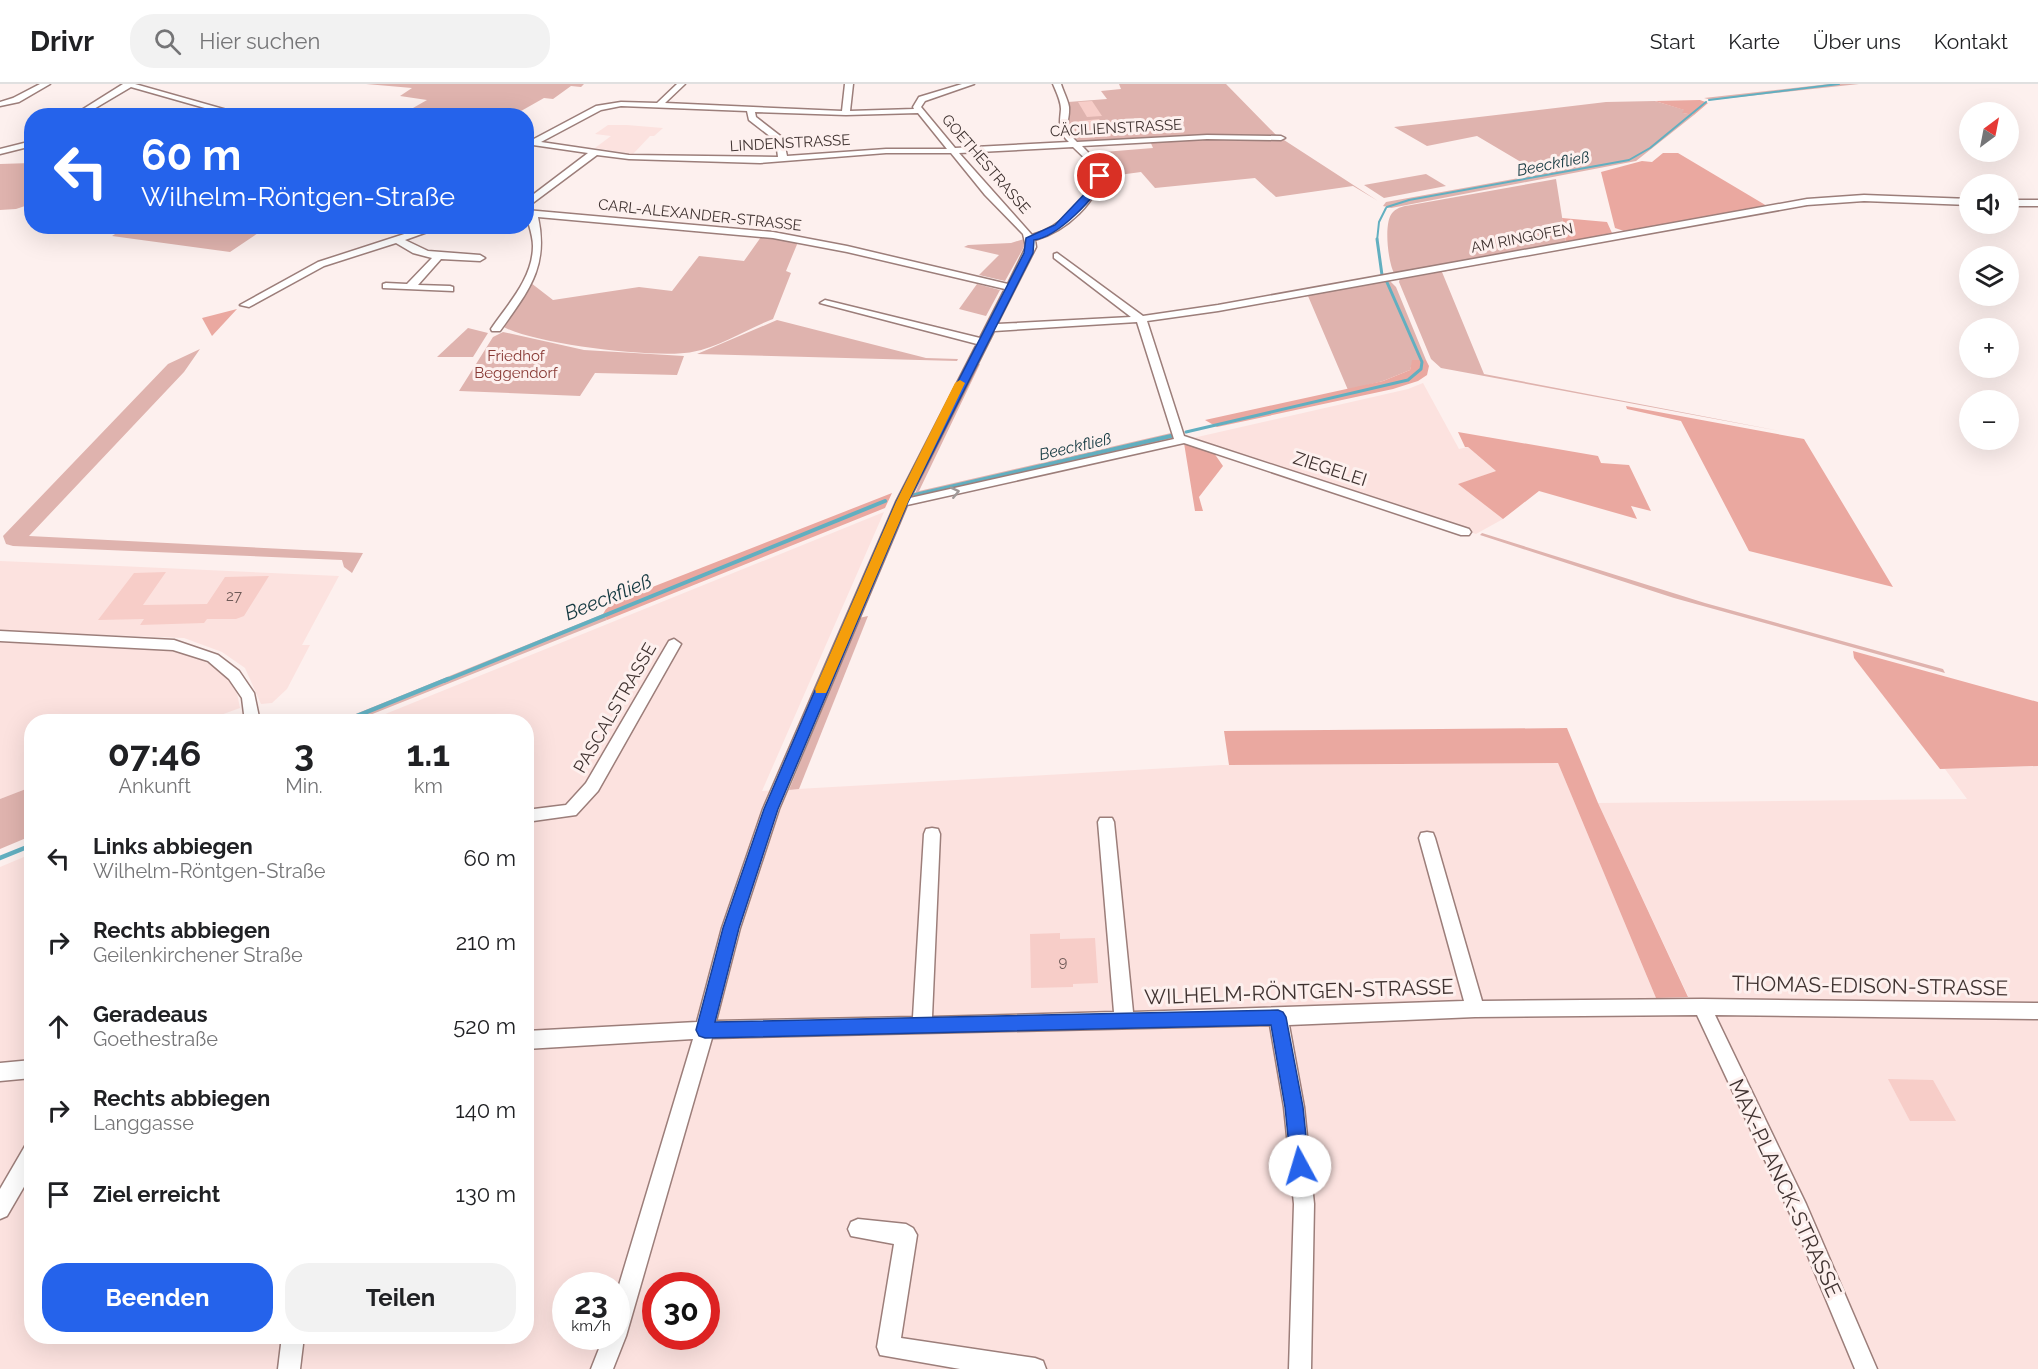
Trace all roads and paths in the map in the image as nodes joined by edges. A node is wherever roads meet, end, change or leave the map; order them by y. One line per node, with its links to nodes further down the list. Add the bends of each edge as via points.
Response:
1 (46, 84): 7 (street)
2 (129, 84): 10 (street); 11 (street)
3 (681, 84): 9 (street)
4 (849, 84): 15 (street)
5 (970, 84): 14 (street, GOETHESTRASSE, via 922,99)
6 (1057, 84): 21 (street, via 1065,107 1062,123)
7 (16, 100): 8 (street); 12 (street, via 5,110)
8 (0, 104)
9 (660, 104): 13 (street); 17 (street, via 599,108)
10 (89, 108)
11 (215, 108)
12 (0, 109)
13 (751, 110): 15 (street); 26 (street, via 752,118 780,140)
14 (919, 111): 15 (street); 23 (street, GOETHESTRASSE)
15 (846, 113)
16 (1281, 138): 21 (street, CÄCILIENSTRASSE, via 1207,137)
17 (534, 140)
18 (0, 142): 20 (street)
19 (534, 142): 25 (street, LINDENSTRASSE)
20 (24, 143)
21 (1074, 144): 23 (street, CÄCILIENSTRASSE); 34 (street, via 1100,169 1097,186 1058,226 1040,237)
22 (24, 145): 24 (street)
23 (952, 151): 26 (street, LINDENSTRASSE, via 886,151); 34 (street, GOETHESTRASSE)
24 (0, 152)
25 (595, 152): 26 (street, LINDENSTRASSE, via 630,157); 30 (street)
26 (783, 160)
27 (1959, 201): 45 (street, AM RINGOFEN, via 1864,198 1784,206)
28 (2019, 203): 29 (street)
29 (2038, 203)
30 (534, 207)
31 (534, 211): 41 (street, CARL-ALEXANDER-STRASSE, via 773,235)
32 (416, 234): 35 (street)
33 (534, 234): 46 (street, via 539,257)
34 (1030, 238): 41 (street, GOETHESTRASSE, via 1031,248)
35 (398, 240): 36 (street, via 415,252); 44 (street, via 321,264)
36 (439, 256): 38 (street); 40 (street)
37 (1057, 256): 45 (street)
38 (480, 258)
39 (386, 286): 40 (street)
40 (410, 287): 42 (street)
41 (1010, 287): 47 (street, GOETHESTRASSE)
42 (450, 289)
43 (825, 303): 47 (street, AM RINGOFEN)
44 (245, 305)
45 (1141, 319): 47 (street, AM RINGOFEN); 48 (street, via 1177,436)
46 (496, 329)
47 (985, 335): 49 (street, GOETHESTRASSE)
48 (1183, 440): 49 (street, one-way to 48); 50 (street, ZIEGELEI)
49 (902, 502): 64 (street, GOETHESTRASSE, via 771,809 731,928)
50 (1466, 532)
51 (0, 636): 53 (street, via 184,648 213,658 234,675 249,697)
52 (674, 644): 54 (street, PASCALSTRASSE, via 592,787 570,811)
53 (252, 714)
54 (534, 815)
55 (1106, 822): 62 (street, WILHELM-RÖNTGEN-STRASSE)
56 (932, 834): 63 (street)
57 (1427, 838): 59 (street, WILHELM-RÖNTGEN-STRASSE)
58 (1702, 1007): 59 (street, WILHELM-RÖNTGEN-STRASSE); 60 (street, THOMAS-EDISON-STRASSE); 78 (street, MAX-PLANCK-STRASSE, via 1799,1211)
59 (1475, 1009): 61 (street, WILHELM-RÖNTGEN-STRASSE)
60 (2038, 1011)
61 (1278, 1017): 62 (street, WILHELM-RÖNTGEN-STRASSE); 77 (street, via 1294,1107 1304,1204)
62 (1124, 1019): 63 (street, WILHELM-RÖNTGEN-STRASSE)
63 (921, 1024): 64 (street, WILHELM-RÖNTGEN-STRASSE)
64 (705, 1030): 65 (street, WILHELM-RÖNTGEN-STRASSE); 71 (street, GOETHESTRASSE)
65 (534, 1040)
66 (24, 1070): 67 (street)
67 (0, 1072)
68 (24, 1167): 69 (street)
69 (0, 1209)
70 (858, 1229): 76 (street, via 906,1235 888,1347)
71 (630, 1287)
72 (292, 1344): 74 (street)
73 (610, 1350): 75 (street, GOETHESTRASSE)
74 (289, 1369)
75 (603, 1369)
76 (1035, 1369)
77 (1300, 1369)
78 (1866, 1369)

